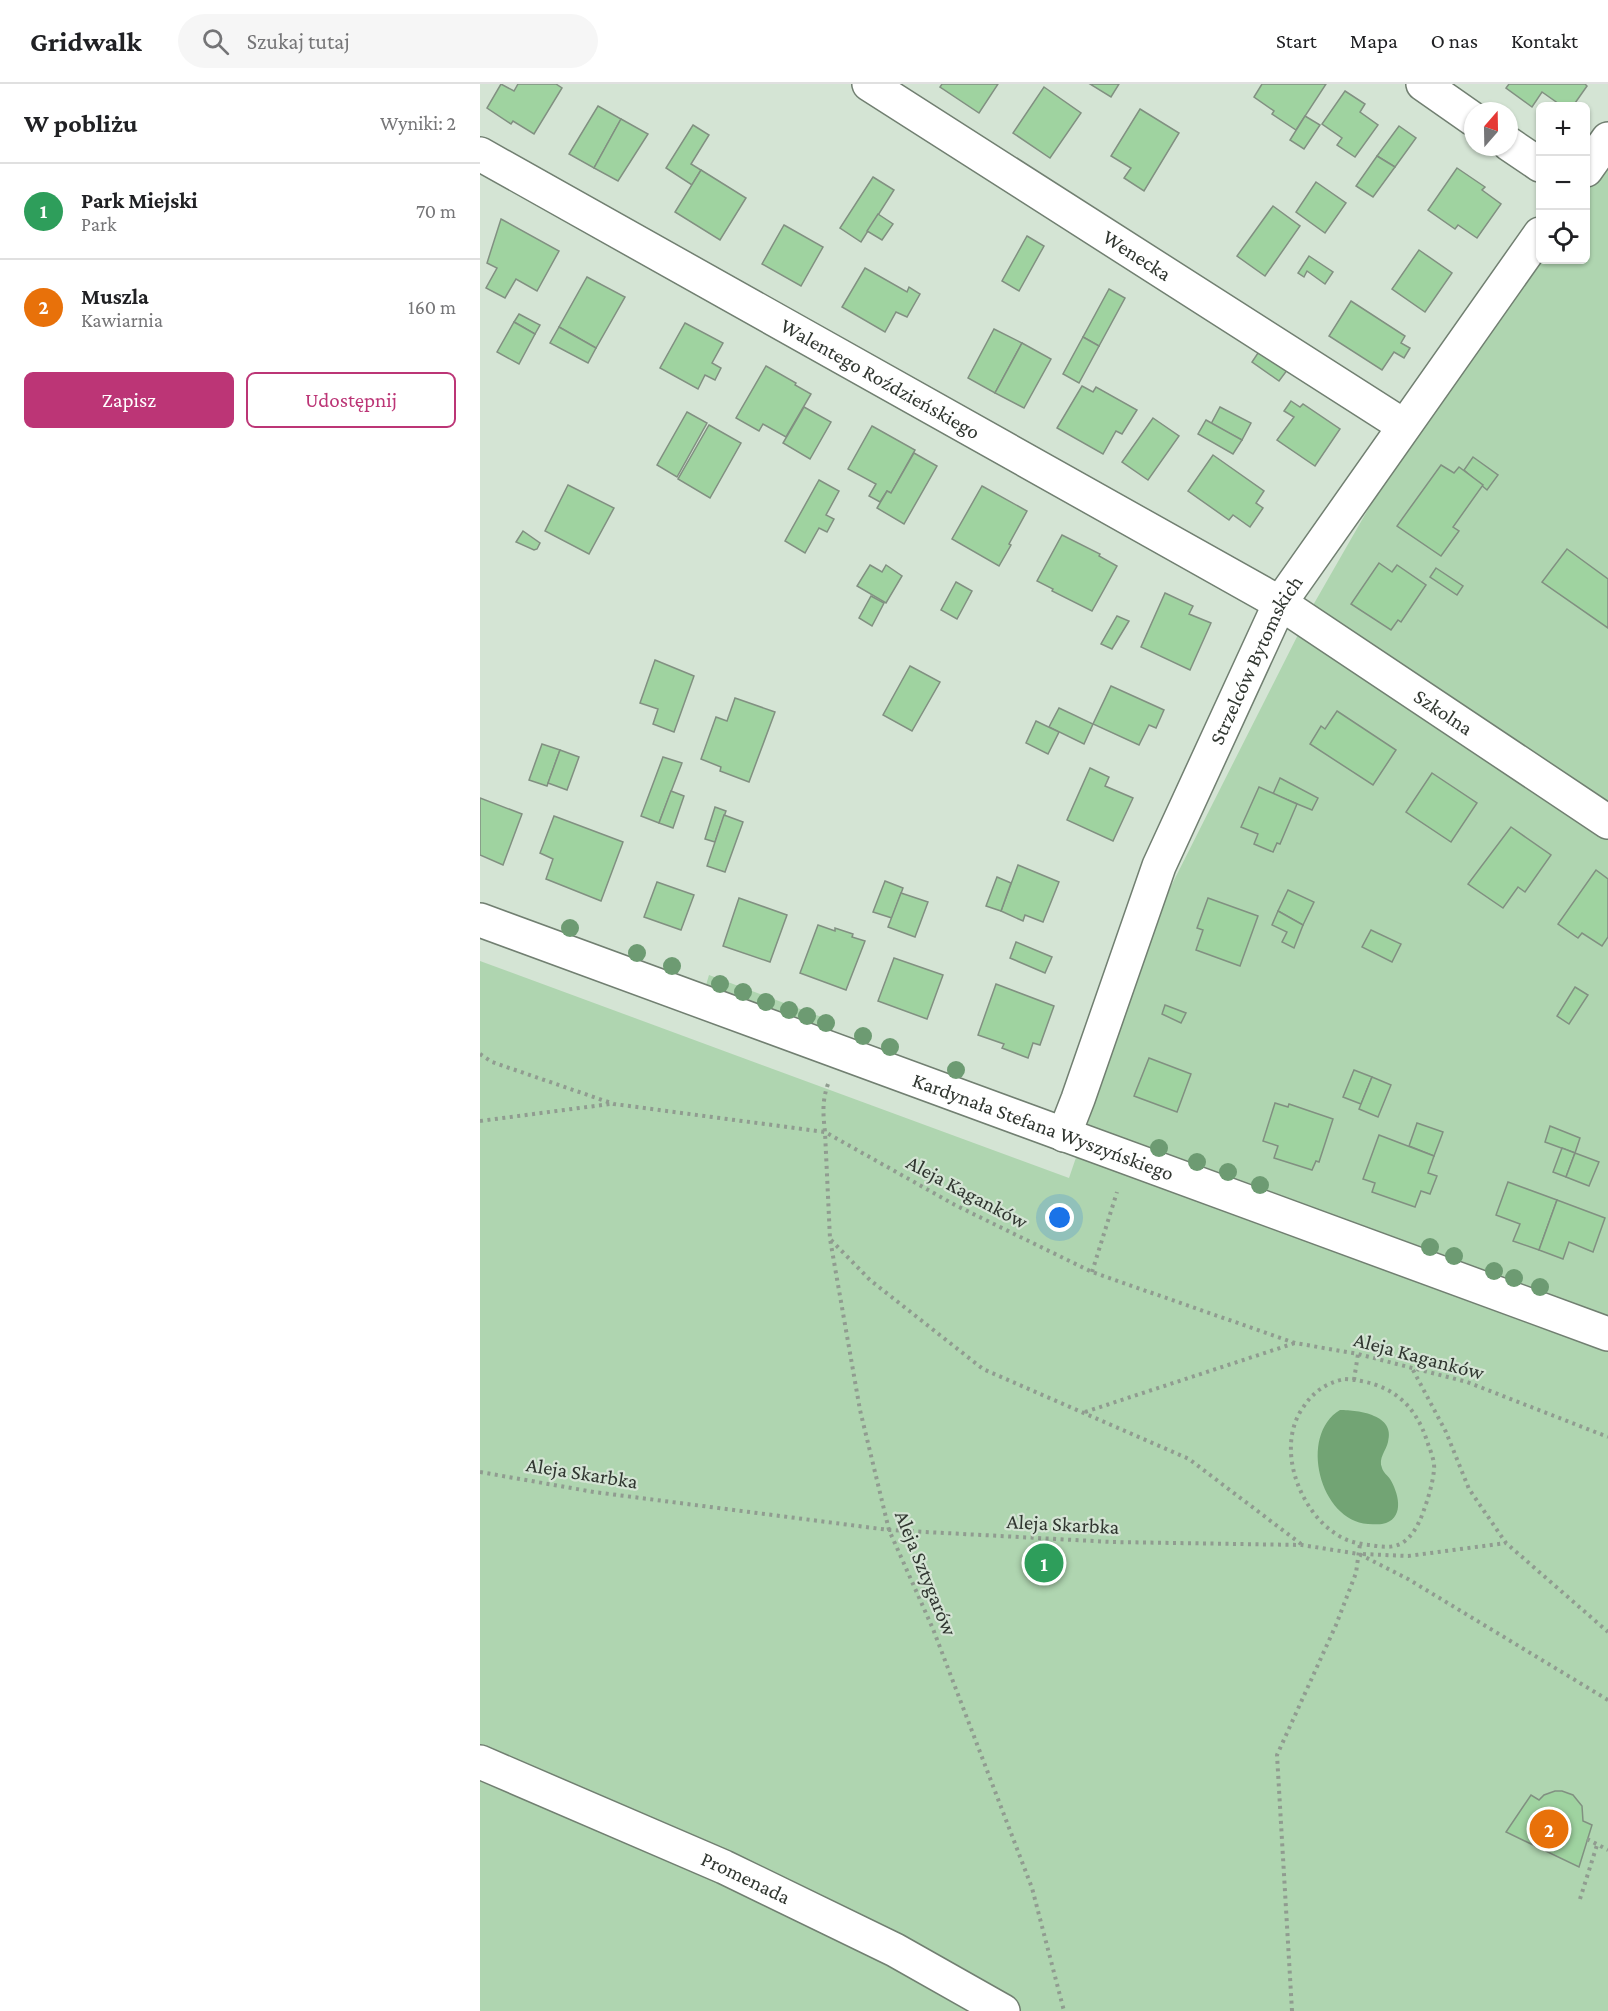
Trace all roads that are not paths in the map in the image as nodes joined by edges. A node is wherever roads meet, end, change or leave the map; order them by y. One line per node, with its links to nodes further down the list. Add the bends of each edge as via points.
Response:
1 (870, 84): 10 (street, Wenecka)
2 (1423, 84): 3 (street)
3 (1464, 113)
4 (1608, 139): 8 (street)
5 (1518, 150): 7 (street)
6 (480, 154): 11 (street, Walentego Roździeńskiego)
7 (1536, 162)
8 (1590, 164)
9 (1536, 240): 10 (street, Strzelców Bytomskich)
10 (1404, 426): 11 (street, Strzelców Bytomskich)
11 (1280, 603): 12 (street, Szkolna); 14 (street, Strzelców Bytomskich, via 1159,866)
12 (1608, 822)
13 (480, 920): 14 (street, Kardynała Stefana Wyszyńskiego)
14 (1064, 1135): 15 (street, Kardynała Stefana Wyszyńskiego)
15 (1608, 1334)
16 (480, 1762): 17 (street, Promenada, via 724,1867 895,1950)
17 (1003, 2011)

